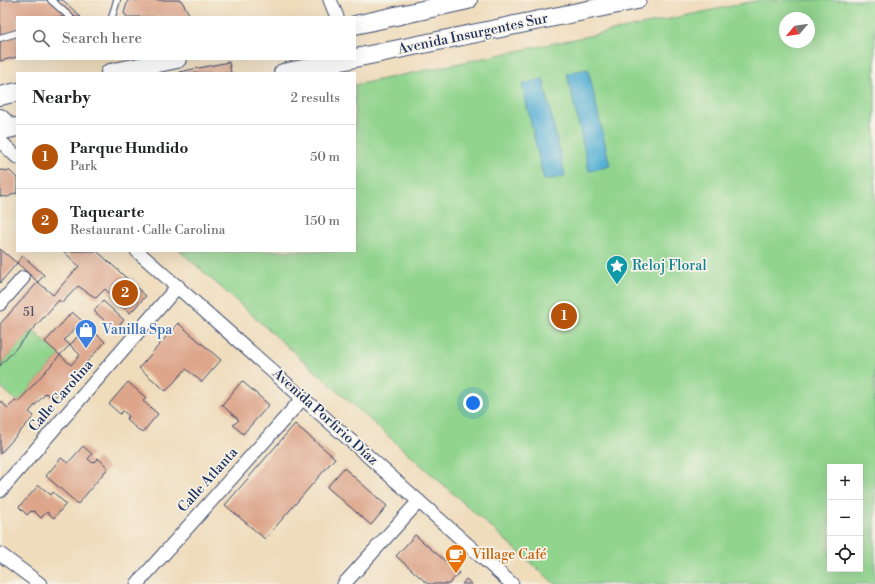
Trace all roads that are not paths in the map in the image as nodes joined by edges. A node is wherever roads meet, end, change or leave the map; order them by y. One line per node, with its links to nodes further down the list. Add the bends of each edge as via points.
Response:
1 (51, 0): 6 (lane)
2 (117, 0): 7 (lane)
3 (330, 0): 8 (street)
4 (468, 0): 9 (main road)
5 (637, 0): 12 (main road, Avenida Insurgentes Sur)
6 (69, 16)
7 (112, 16)
8 (337, 16)
9 (356, 25)
10 (16, 33): 11 (lane)
11 (0, 38)
12 (356, 58)
13 (171, 60): 15 (main road)
14 (346, 60): 16 (main road)
15 (119, 68)
16 (288, 72)
17 (16, 92): 18 (main road)
18 (0, 96)
19 (0, 141): 20 (street)
20 (16, 156)
21 (138, 252): 23 (street, Avenida Porfirio Díaz)
22 (23, 278): 24 (street)
23 (178, 286): 25 (street, Avenida Porfirio Díaz); 26 (street, Calle Carolina)
24 (0, 304)
25 (303, 398): 27 (street, Avenida Porfirio Díaz); 30 (street, Calle Atlanta)
26 (0, 490)
27 (419, 501): 31 (street); 32 (street, Avenida Porfirio Díaz)
28 (0, 554): 29 (street)
29 (40, 584)
30 (137, 584)
31 (344, 584)
32 (512, 584)

